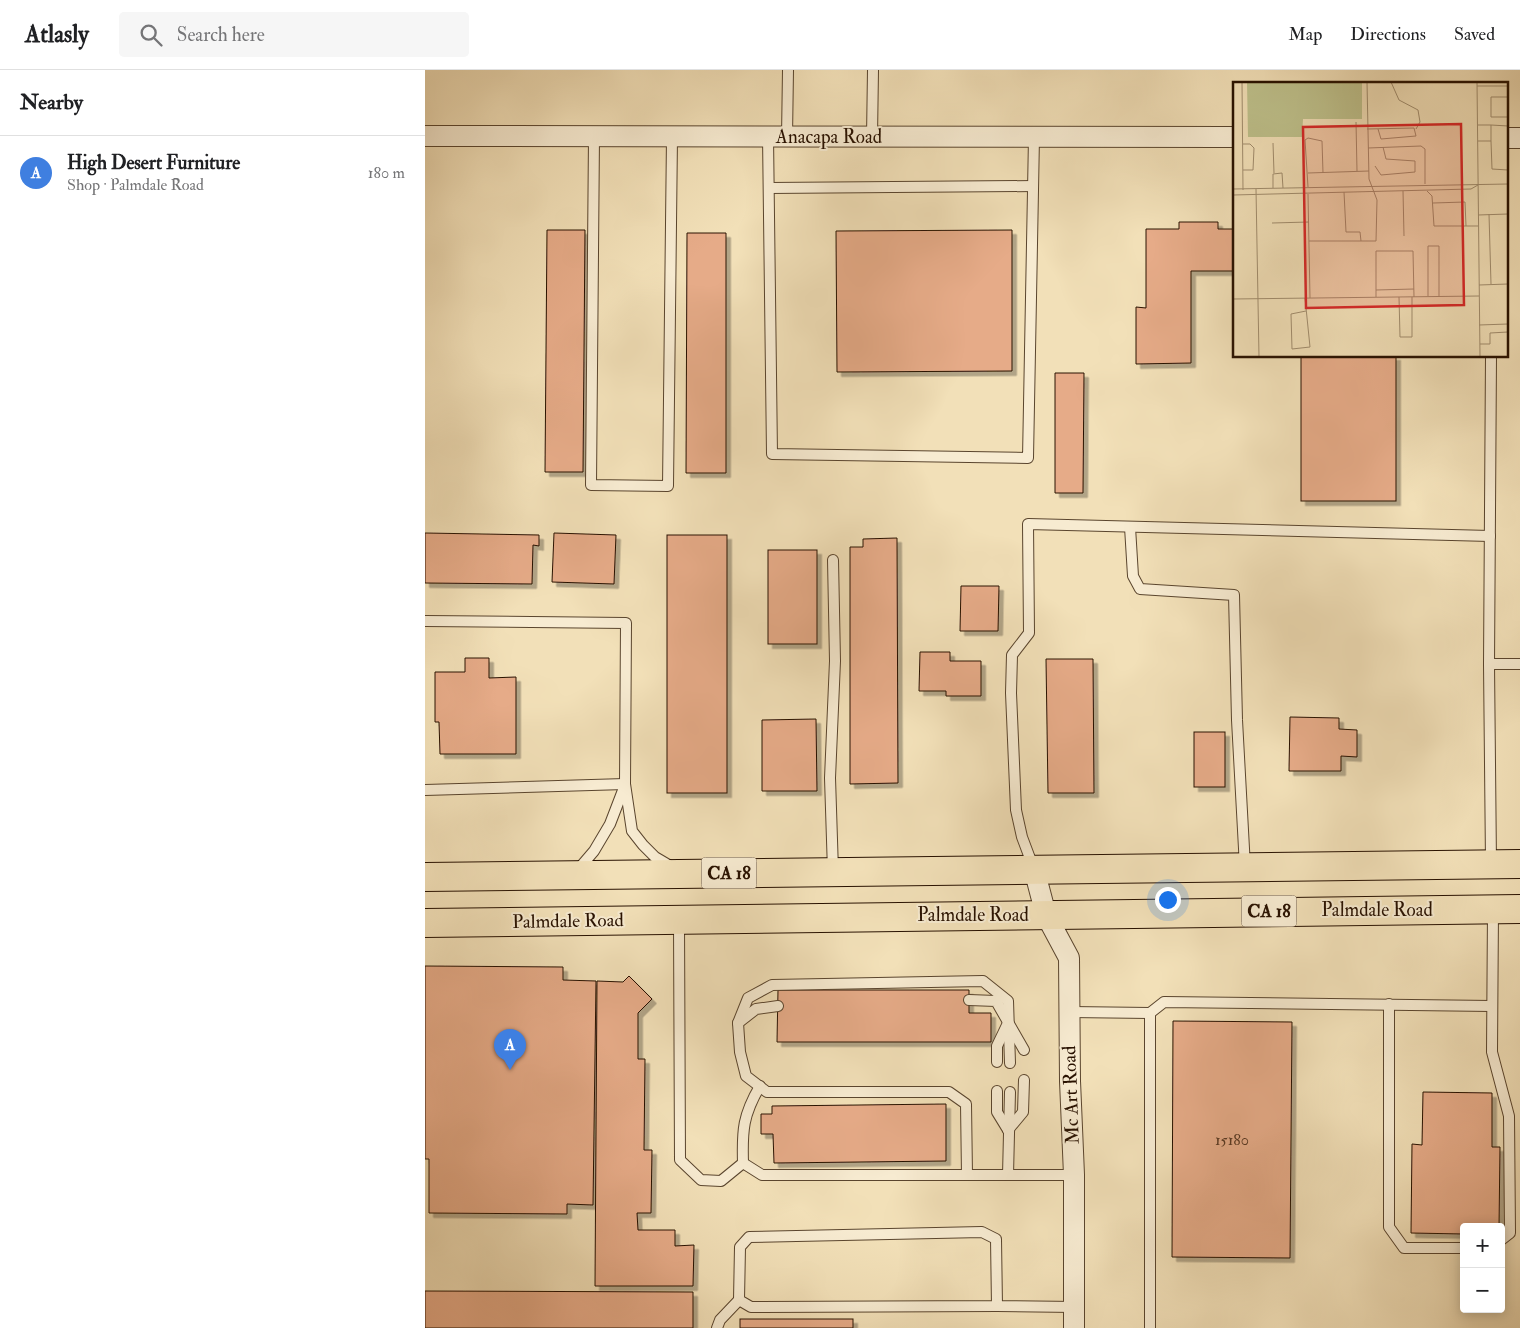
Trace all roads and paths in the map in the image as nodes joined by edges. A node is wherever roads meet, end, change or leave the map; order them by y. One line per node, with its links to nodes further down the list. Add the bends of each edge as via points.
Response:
1 (788, 70): 5 (lane)
2 (873, 70): 7 (lane)
3 (425, 136): 4 (street, Anacapa Road)
4 (595, 136): 6 (street, Anacapa Road); 6 (lane, via 591,485 668,486)
5 (778, 136): 6 (street, Anacapa Road); 7 (street, Anacapa Road); 13 (lane)
6 (672, 137)
7 (872, 137): 8 (street, Anacapa Road)
8 (1034, 137): 9 (street, Anacapa Road); 12 (lane)
9 (1233, 137)
10 (1507, 138): 11 (street)
11 (1520, 138)
12 (1033, 186): 13 (lane); 13 (lane, via 1028,458 772,454)
13 (769, 188)
14 (1491, 358): 16 (lane)
15 (1130, 527): 16 (lane); 25 (lane, via 1133,576 1140,589 1234,595); 26 (lane, via 1028,524 1029,633 1012,656 1011,693 1016,810 1021,837)
16 (1490, 536): 19 (lane)
17 (833, 560): 27 (lane, via 835,661 830,778)
18 (425, 621): 21 (lane, via 626,623)
19 (1489, 664): 20 (lane); 23 (lane)
20 (1520, 664)
21 (625, 784): 22 (lane); 28 (lane, via 633,831 655,857); 29 (lane, via 610,824)
22 (425, 790)
23 (1491, 864): 24 (highway, CA 18); 25 (highway, CA 18)
24 (1520, 864)
25 (1245, 868): 26 (highway, CA 18)
26 (1034, 869): 27 (highway, CA 18); 33 (street, Mc Art Road)
27 (833, 872): 28 (highway, CA 18)
28 (684, 873): 29 (highway, CA 18)
29 (573, 874): 30 (highway, CA 18)
30 (425, 877)
31 (1493, 909): 32 (highway, Palmdale Road / CA 18); 33 (highway, Palmdale Road / CA 18); 39 (lane)
32 (1520, 909)
33 (1046, 915): 34 (highway, Palmdale Road / CA 18); 40 (street, Mc Art Road, via 1069,958)
34 (679, 919): 35 (highway, Palmdale Road / CA 18); 52 (lane, via 680,1160 701,1180 721,1181)
35 (425, 923)
36 (969, 1000): 42 (lane, via 995,1001)
37 (1389, 1004): 39 (lane); 41 (lane, via 1164,1002); 57 (lane, via 1389,1227 1404,1248)
38 (778, 1006): 43 (lane, via 756,1009)
39 (1492, 1006): 56 (lane, via 1492,1052 1509,1116 1510,1233)
40 (1070, 1012): 41 (lane); 55 (street, Mc Art Road)
41 (1150, 1013): 63 (lane)
42 (1009, 1022): 43 (lane, via 1009,1001 983,982 772,985 748,998); 44 (lane); 45 (lane, via 997,1046); 46 (lane)
43 (738, 1023): 48 (lane, via 746,1076)
44 (1024, 1050)
45 (997, 1062)
46 (1010, 1063)
47 (1024, 1080): 51 (lane, via 1023,1112)
48 (760, 1086): 52 (lane, via 749,1106 743,1136); 53 (lane, via 767,1092 949,1092 966,1104)
49 (997, 1091): 51 (lane, via 997,1112)
50 (1010, 1092): 51 (lane)
51 (1008, 1130): 54 (lane)
52 (743, 1163): 53 (lane, via 762,1175)
53 (967, 1175): 54 (lane)
54 (1007, 1175): 55 (lane)
55 (1074, 1175): 60 (street, Mc Art Road)
56 (1505, 1237)
57 (1460, 1248)
58 (739, 1300): 59 (lane, via 751,1307); 59 (lane, via 740,1247 749,1237 982,1232 996,1239); 61 (lane, via 720,1320)
59 (997, 1306): 60 (lane)
60 (1075, 1307): 62 (street, Mc Art Road)
61 (717, 1328)
62 (1074, 1328)
63 (1150, 1328)

